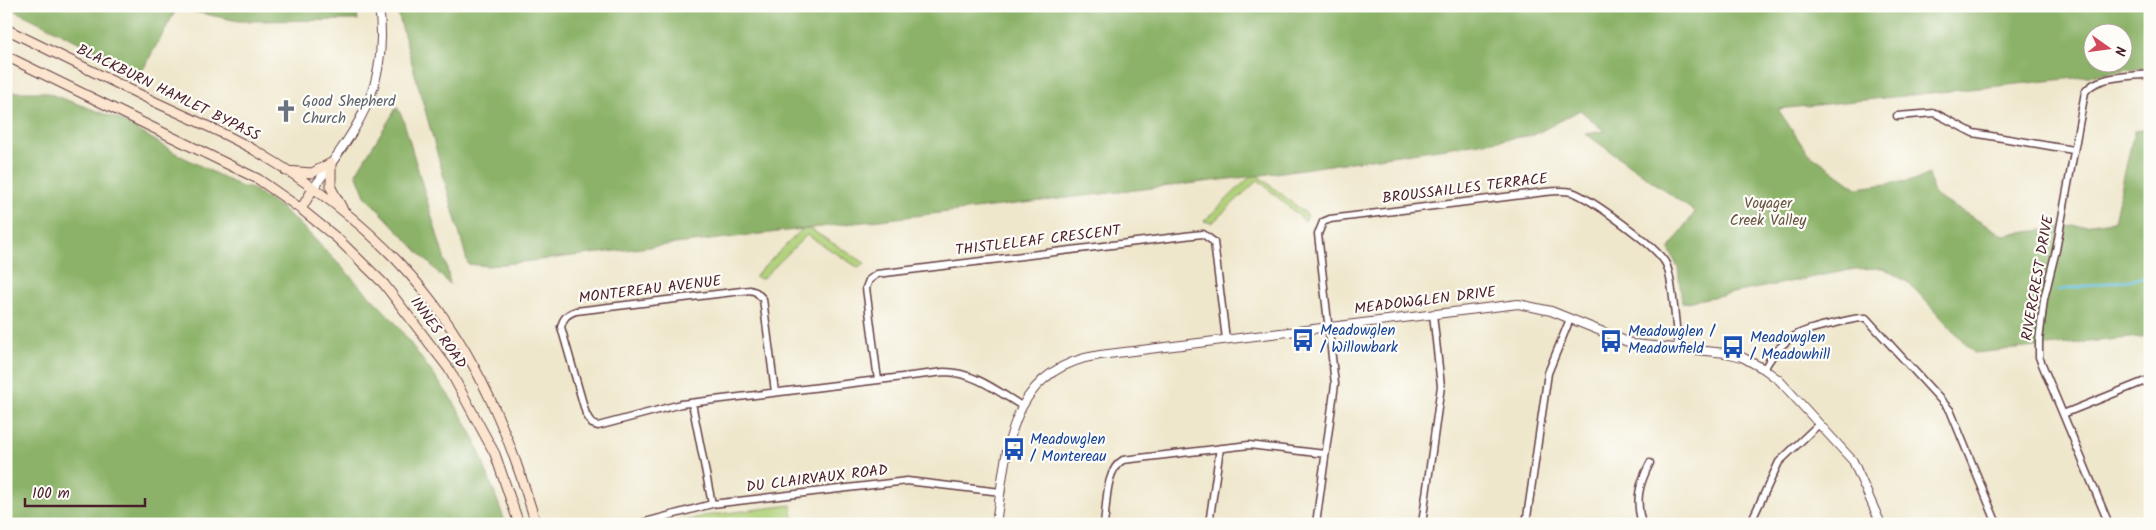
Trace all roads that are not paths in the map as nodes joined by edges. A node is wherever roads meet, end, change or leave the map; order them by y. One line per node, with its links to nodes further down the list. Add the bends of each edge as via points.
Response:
1 (379, 6): 7 (street, via 382,52 373,92 363,116)
2 (6, 29): 8 (main road, BLACKBURN HAMLET BYPASS, via 255,151)
3 (6, 56): 10 (main road, via 249,174)
4 (2150, 74): 6 (street, RIVERCREST DRIVE, via 2090,86 2083,97)
5 (1897, 116): 6 (street, via 1935,114 1973,133)
6 (2074, 150): 23 (street, RIVERCREST DRIVE, via 2044,299 2038,349)
7 (331, 163): 8 (main road, via 312,173); 9 (street); 11 (main road, via 331,188)
8 (285, 170): 9 (main road, BLACKBURN HAMLET BYPASS)
9 (313, 190): 10 (main road); 11 (main road, INNES ROAD)
10 (301, 209): 30 (main road, INNES ROAD, via 338,239 384,284 449,369 496,454)
11 (346, 213): 31 (main road, INNES ROAD, via 434,304 469,359 502,424)
12 (1433, 314): 13 (street, MEADOWGLEN DRIVE, via 1518,304 1542,308); 14 (street, MEADOWGLEN DRIVE); 37 (street, via 1442,386)
13 (1570, 319): 16 (street, MEADOWGLEN DRIVE, via 1633,344); 38 (street, via 1548,373)
14 (1329, 326): 15 (street, MEADOWGLEN DRIVE); 16 (street, BROUSSAILLES TERRACE, via 1318,234 1323,222 1330,218 1564,191 1582,196 1662,256 1668,269); 26 (street, via 1335,384)
15 (1226, 339): 18 (street, THISTLELEAF CRESCENT, via 1214,242 1203,234 1192,235 877,274 869,280 866,288); 22 (street, MEADOWGLEN DRIVE, via 1080,360 1040,383)
16 (1678, 348): 17 (street, MEADOWGLEN DRIVE, via 1726,353 1742,357)
17 (1764, 369): 24 (street, MEADOWGLEN DRIVE, via 1779,380); 42 (street, via 1786,340 1802,330 1866,318 1950,410)
18 (878, 380): 20 (street, MONTEREAU AVENUE); 22 (street, MONTEREAU AVENUE, via 944,372 964,373)
19 (2150, 380): 23 (street)
20 (775, 392): 21 (street, MONTEREAU AVENUE); 21 (street, MONTEREAU AVENUE, via 763,299 756,292 750,290 576,311 565,317 561,327 586,414 592,424 604,426)
21 (692, 403): 29 (street)
22 (1022, 406): 28 (street, MEADOWGLEN DRIVE, via 1011,431)
23 (2063, 414): 43 (street, RIVERCREST DRIVE)
24 (1819, 424): 40 (street, via 1779,462); 41 (street, MEADOWGLEN DRIVE, via 1858,468)
25 (1220, 448): 26 (street, via 1260,445); 34 (street, via 1123,460 1116,464); 35 (street)
26 (1325, 454): 36 (street)
27 (1650, 463): 39 (street, via 1640,482 1637,504)
28 (1001, 492): 29 (street, DU CLAIRVAUX ROAD, via 907,481); 33 (street, MEADOWGLEN DRIVE)
29 (712, 504): 32 (street, DU CLAIRVAUX ROAD)
30 (519, 524)
31 (536, 524)
32 (638, 524)
33 (996, 524)
34 (1104, 524)
35 (1209, 524)
36 (1316, 524)
37 (1422, 524)
38 (1526, 524)
39 (1642, 524)
40 (1750, 524)
41 (1881, 524)
42 (1997, 524)
43 (2109, 524)

